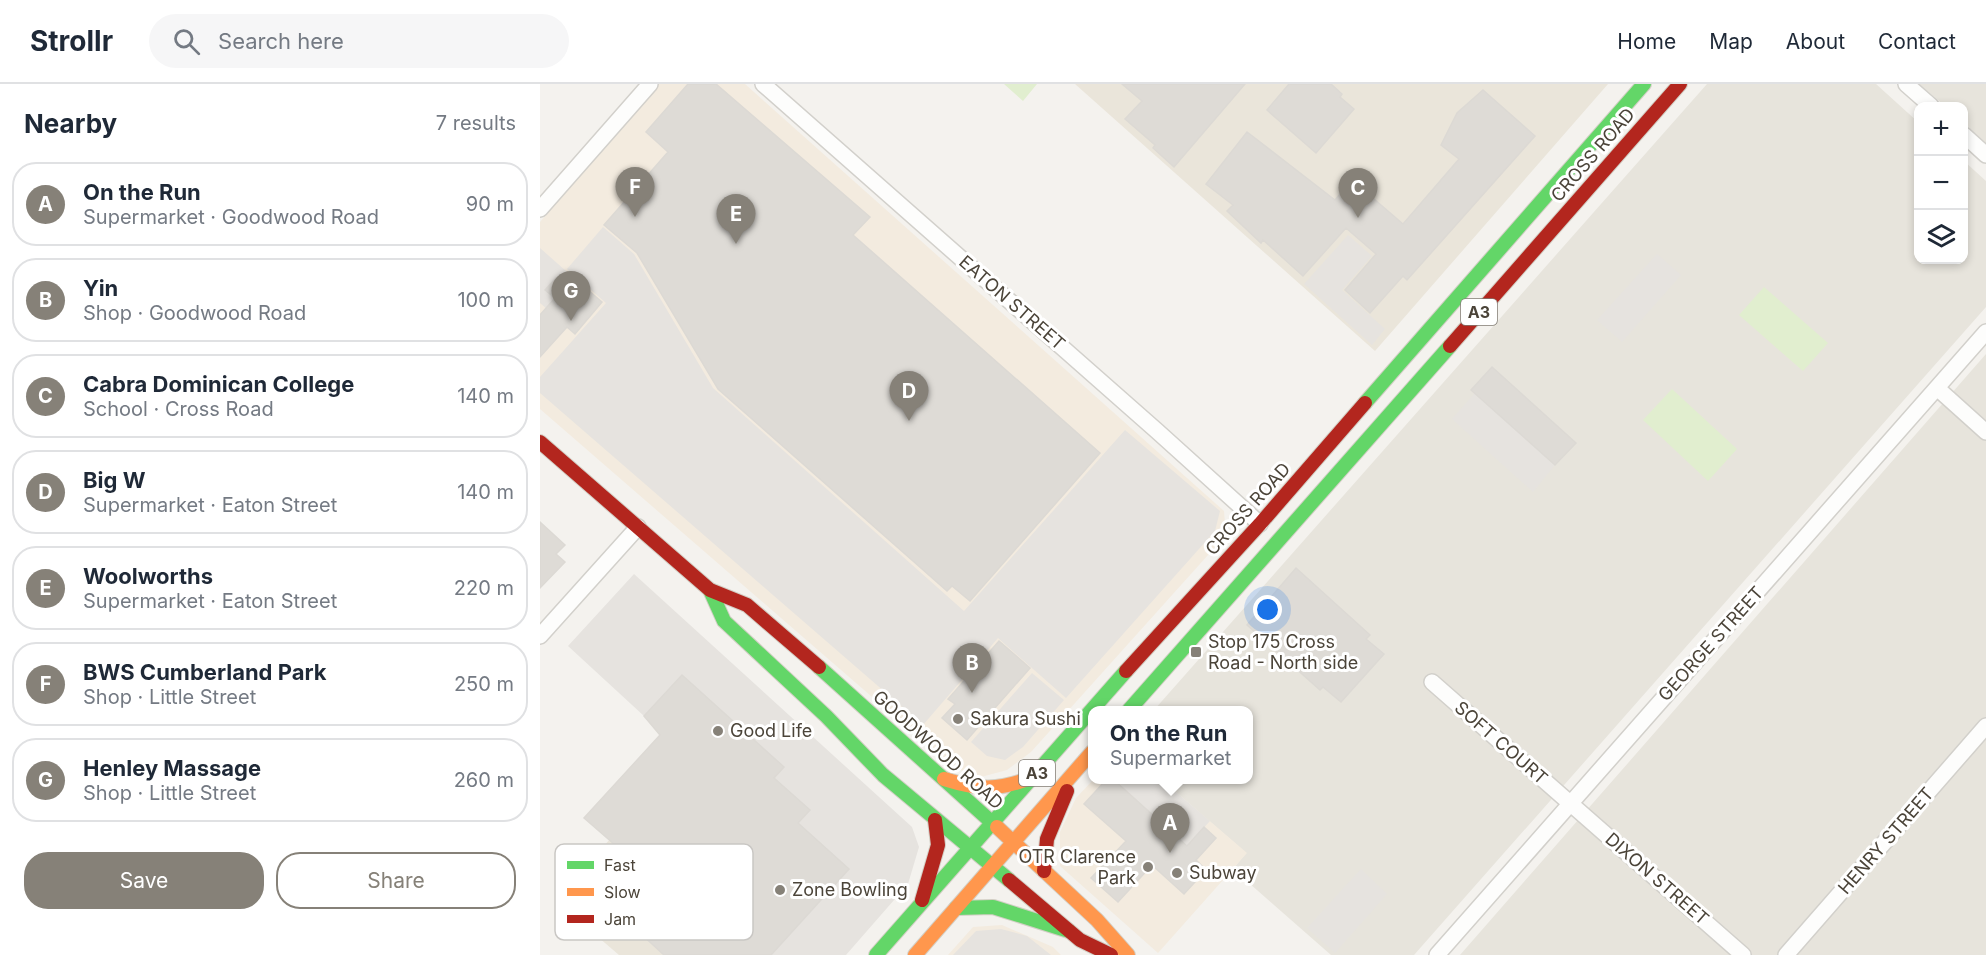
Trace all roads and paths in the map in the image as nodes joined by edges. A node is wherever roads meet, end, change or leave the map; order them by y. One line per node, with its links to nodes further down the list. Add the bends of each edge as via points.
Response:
1 (651, 84): 9 (street)
2 (763, 84): 14 (street, EATON STREET)
3 (1644, 84): 14 (main road, CROSS ROAD / A3)
4 (1680, 84): 16 (main road, CROSS ROAD / A3)
5 (1906, 84): 6 (street)
6 (1926, 102)
7 (1968, 139): 8 (street)
8 (1986, 155)
9 (540, 209)
10 (1986, 332): 11 (street, GEORGE STREET)
11 (1937, 388): 12 (street); 28 (street, GEORGE STREET)
12 (1986, 432)
13 (540, 442): 15 (main road, GOODWOOD ROAD)
14 (1260, 524): 16 (main road); 20 (main road, CROSS ROAD / A3)
15 (638, 526): 17 (main road, GOODWOOD ROAD); 18 (street)
16 (1278, 540): 21 (main road, CROSS ROAD / A3)
17 (710, 591): 27 (main road, GOODWOOD ROAD, via 747,605); 29 (main road, GOODWOOD ROAD, via 724,621)
18 (540, 636)
19 (1432, 682): 28 (street, SOFT COURT)
20 (1097, 706)
21 (1133, 706)
22 (1088, 716): 26 (main road, CROSS ROAD / A3)
23 (1986, 726): 44 (street, HENRY STREET)
24 (1088, 757): 25 (main road, A3)
25 (1078, 768): 31 (main road, A3); 34 (main road, via 1052,822 1043,852)
26 (1033, 777): 27 (main road, via 1015,784 976,789); 30 (main road, CROSS ROAD / A3)
27 (944, 779): 30 (main road, GOODWOOD ROAD)
28 (1570, 803): 42 (street, GEORGE STREET); 43 (street, DIXON STREET)
29 (935, 820): 32 (main road, GOODWOOD ROAD); 35 (main road, via 938,845)
30 (992, 824): 31 (main road, GOODWOOD ROAD); 32 (main road, CROSS ROAD / A3)
31 (1013, 843): 33 (main road, A3); 34 (main road, GOODWOOD ROAD)
32 (970, 849): 33 (main road, GOODWOOD ROAD); 35 (main road, CROSS ROAD / A3)
33 (992, 867): 36 (main road, A3); 37 (main road, GOODWOOD ROAD)
34 (1044, 871): 41 (main road, GOODWOOD ROAD)
35 (920, 907): 38 (main road, CROSS ROAD / A3)
36 (956, 908): 37 (main road, via 993,907); 39 (main road, A3)
37 (1069, 931): 40 (main road, GOODWOOD ROAD)
38 (876, 955)
39 (915, 955)
40 (1111, 955)
41 (1128, 955)
42 (1437, 955)
43 (1743, 955)
44 (1786, 955)

